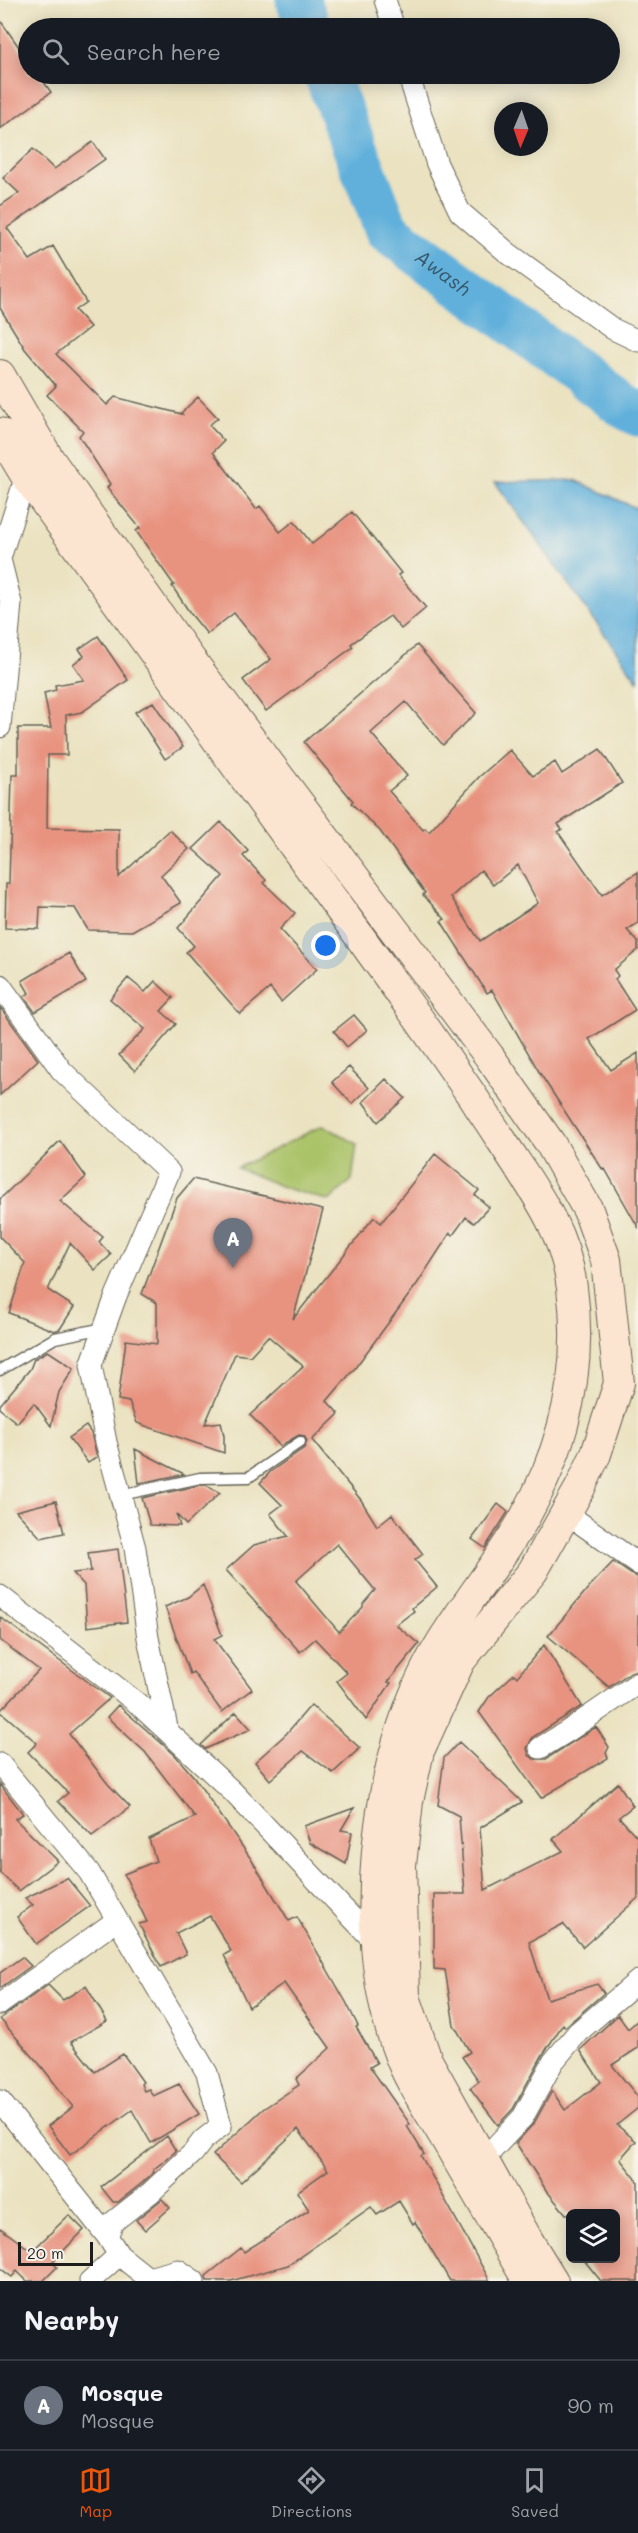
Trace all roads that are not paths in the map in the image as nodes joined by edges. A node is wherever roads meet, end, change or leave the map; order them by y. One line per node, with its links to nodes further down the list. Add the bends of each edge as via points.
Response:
1 (385, 0): 2 (street)
2 (391, 18)
3 (411, 84): 4 (street, via 437,164 460,212 508,253 613,329)
4 (638, 340)
5 (0, 375): 7 (main road)
6 (0, 433): 7 (main road)
7 (38, 468): 8 (street); 11 (main road, via 188,656); 12 (main road)
8 (0, 558): 9 (street, via 11,603)
9 (0, 727)
10 (2, 992): 13 (street, via 62,1071 169,1172)
11 (489, 1056): 12 (main road); 15 (main road, via 550,1143 588,1210 606,1260)
12 (461, 1077): 26 (main road, via 556,1225 572,1285 572,1395 552,1463 523,1520 436,1650 399,1734 383,1791 375,1868)
13 (104, 1328): 14 (lane, via 55,1338); 17 (street, via 91,1365)
14 (0, 1370)
15 (628, 1382): 18 (main road)
16 (300, 1442): 17 (lane, via 249,1477 200,1478)
17 (121, 1495): 22 (street, via 135,1548 148,1638)
18 (567, 1513): 19 (street); 29 (main road, via 533,1571 460,1661 419,1751 408,1801 401,1865 405,1997)
19 (638, 1564)
20 (0, 1596): 22 (street)
21 (638, 1683): 23 (street)
22 (168, 1731): 26 (street, via 233,1792)
23 (540, 1748)
24 (0, 1764): 25 (street, via 89,1872)
25 (117, 1920): 28 (street); 32 (street, via 207,2073 221,2126 113,2222)
26 (376, 1943): 29 (main road, via 382,2001)
27 (635, 1974): 31 (street, via 578,2032 554,2062 523,2118)
28 (0, 2004)
29 (415, 2063): 31 (main road); 33 (main road)
30 (0, 2101): 32 (street)
31 (482, 2161): 33 (main road)
32 (107, 2236): 34 (street)
33 (520, 2247): 37 (main road); 38 (main road)
34 (119, 2255): 35 (street); 36 (street, via 148,2278 178,2270)
35 (90, 2281)
36 (194, 2281)
37 (528, 2281)
38 (554, 2281)

